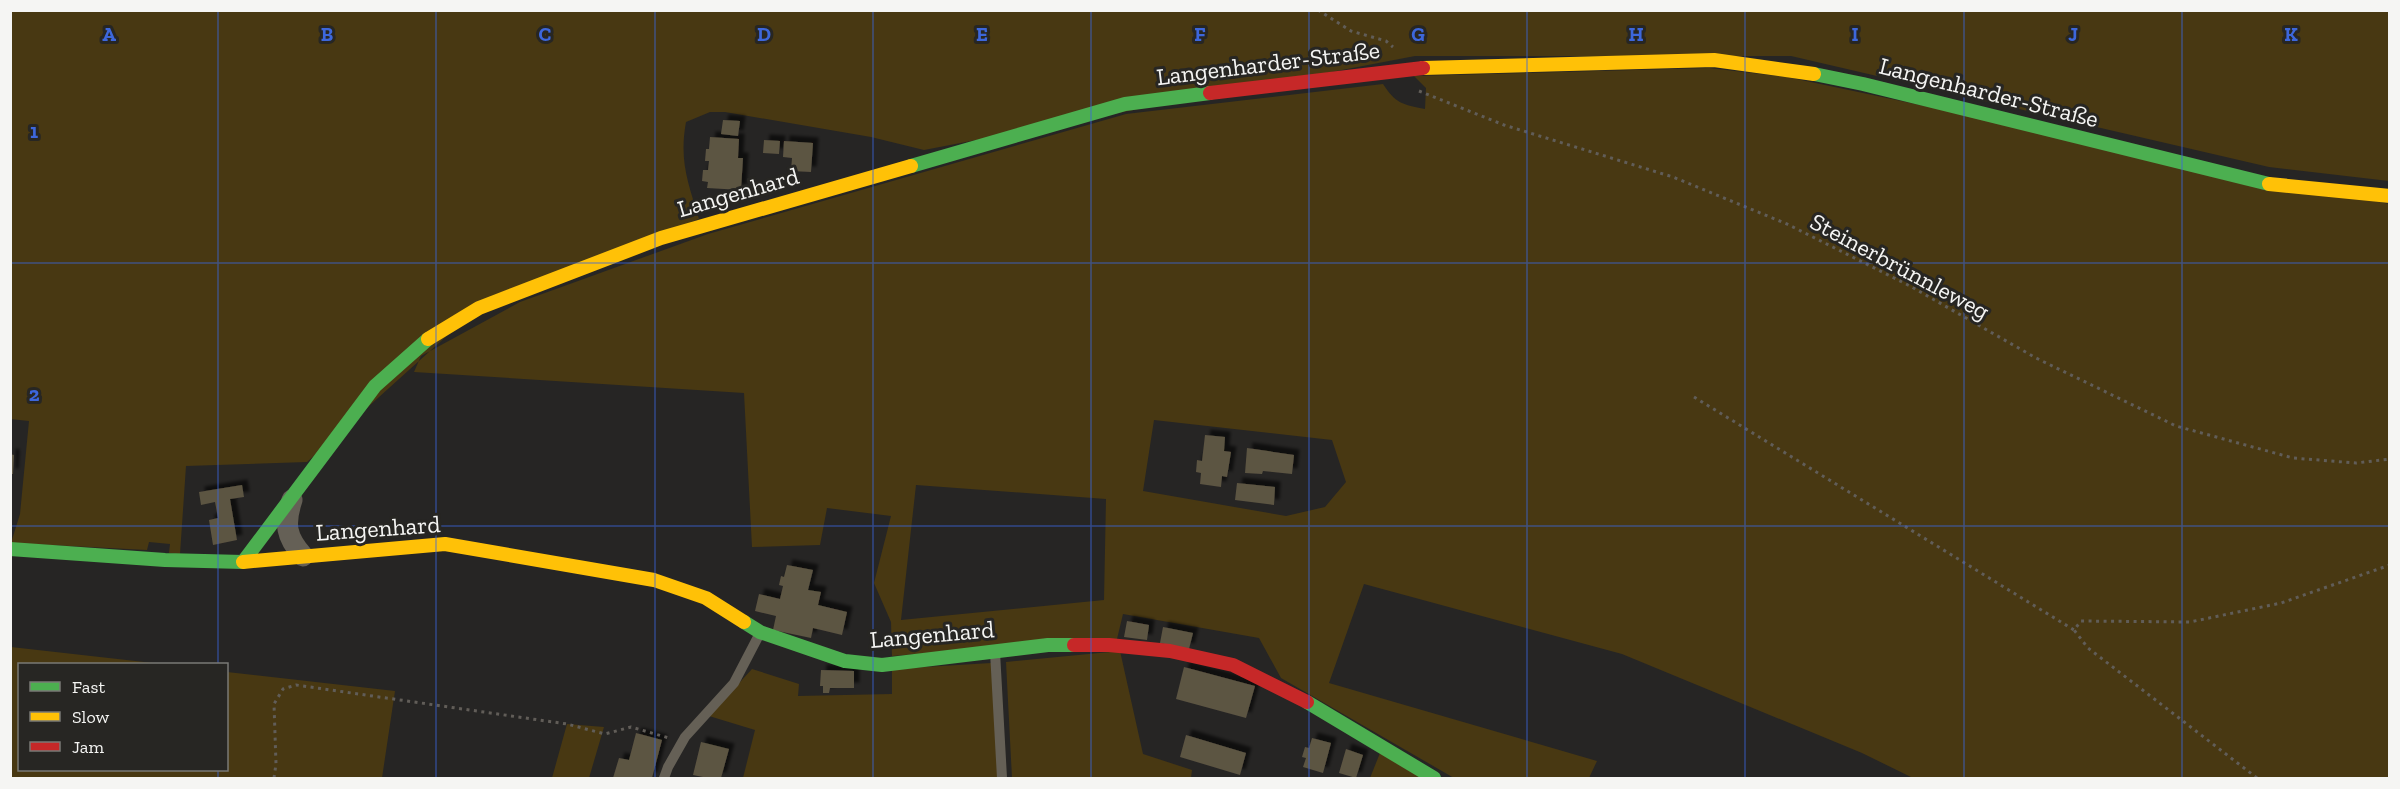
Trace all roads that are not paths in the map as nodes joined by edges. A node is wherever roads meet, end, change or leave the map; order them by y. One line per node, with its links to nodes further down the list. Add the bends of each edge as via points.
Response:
1 (971, 148): 2 (street, Langenharder-Straße, via 1125,104 1408,68 1714,60 1789,69 1863,84 2266,184); 3 (street, Langenhard, via 661,237 479,308 426,340 375,386)
2 (2390, 196)
3 (293, 496): 5 (street, via 287,532); 6 (street, Langenhard)
4 (10, 549): 6 (street, Langenhard)
5 (303, 556): 6 (street, Langenhard); 7 (street, Langenhard, via 445,544 654,580 706,598)
6 (243, 562)
7 (760, 632): 8 (street, Langenhard, via 827,656 864,664); 9 (lane, via 734,683 685,737)
8 (995, 652): 10 (lane); 11 (street, Langenhard, via 1048,645 1109,645 1170,651 1233,665 1302,699)
9 (664, 778)
10 (1002, 778)
11 (1434, 778)

